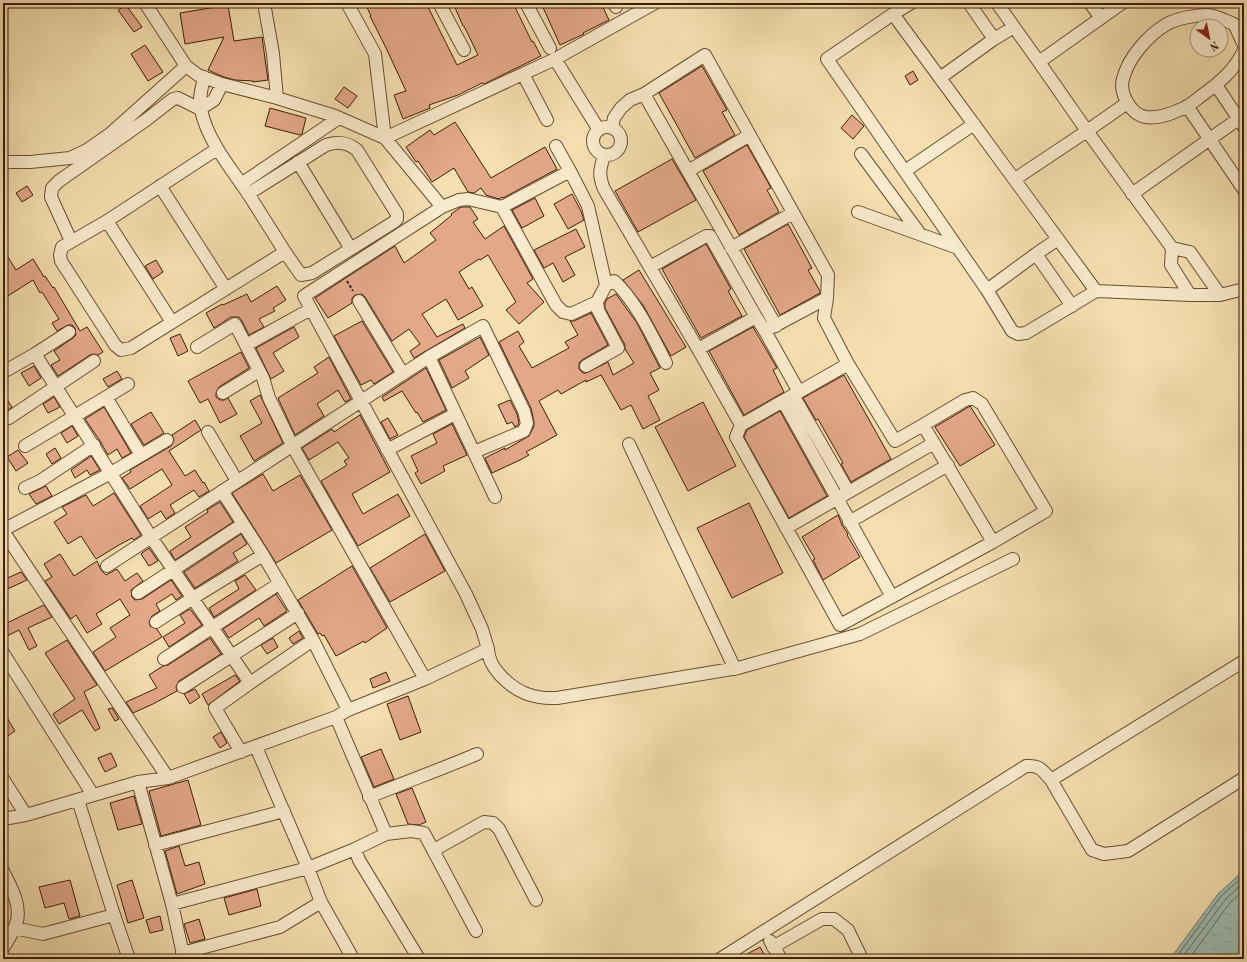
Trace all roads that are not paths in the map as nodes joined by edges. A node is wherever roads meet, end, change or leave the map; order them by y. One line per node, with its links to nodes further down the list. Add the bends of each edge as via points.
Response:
1 (145, 3): 24 (street)
2 (264, 3): 31 (street, via 273,54)
3 (347, 3): 43 (street, via 375,54)
4 (440, 3): 20 (street)
5 (526, 3): 19 (street)
6 (655, 3): 22 (street)
7 (911, 3): 12 (street)
8 (969, 3): 17 (street)
9 (997, 3): 16 (street)
10 (1090, 3): 14 (street)
11 (1122, 3): 14 (street)
12 (893, 14): 27 (street); 53 (street, via 827,59)
13 (1244, 17): 15 (street)
14 (1101, 18): 23 (street)
15 (1234, 24): 18 (street); 32 (street, via 1209,15 1168,23 1138,49 1130,63 1122,80 1123,95)
16 (1014, 27): 17 (street); 23 (street)
17 (994, 39): 27 (street)
18 (1244, 45)
19 (550, 48)
20 (464, 50)
21 (1244, 50): 29 (street, via 1234,67)
22 (555, 59): 25 (street); 40 (street)
23 (1039, 62): 41 (street)
24 (186, 66): 26 (street); 50 (street, via 110,134 87,150 70,158)
25 (523, 74): 36 (street); 43 (street)
26 (204, 77): 28 (street); 34 (street)
27 (940, 78): 38 (street)
28 (222, 84): 31 (street); 34 (street, via 214,100)
29 (1216, 85): 33 (street); 37 (street)
30 (644, 94): 39 (street, via 630,100 621,108 614,118); 42 (street, via 705,55); 51 (street)
31 (277, 98): 35 (street)
32 (1127, 103): 33 (street, via 1145,117 1170,114); 41 (street)
33 (1187, 106): 44 (street)
34 (200, 109): 46 (street); 66 (street, via 178,98 173,99 59,180 52,188 51,197)
35 (339, 118): 43 (street); 56 (street)
36 (548, 120)
37 (1242, 120): 44 (street)
38 (974, 124): 53 (street); 54 (street)
39 (612, 128): 40 (street, via 605,127); 48 (street, via 619,133 622,141 619,149 613,154)
40 (599, 130): 48 (street, via 595,134 594,147)
41 (1087, 131): 54 (street); 58 (street)
42 (750, 135): 51 (street); 61 (street)
43 (385, 138): 59 (street)
44 (1209, 139): 57 (street); 58 (street)
45 (556, 146): 52 (street)
46 (217, 149): 55 (street); 56 (street)
47 (861, 154): 64 (street)
48 (604, 155): 73 (street, via 600,179)
49 (298, 162): 56 (street); 70 (street); 70 (street, via 330,143 343,142 352,146 397,214 394,222)
50 (3, 164)
51 (688, 170): 67 (street)
52 (570, 171): 60 (street); 74 (street, via 588,206)
53 (905, 171): 68 (street)
54 (1015, 180): 65 (street)
55 (160, 186): 63 (street); 75 (street)
56 (245, 189): 71 (street)
57 (1244, 190)
58 (1132, 194): 69 (street)
59 (442, 207): 60 (street, via 468,199); 85 (street, via 304,296)
60 (502, 207): 83 (street, via 556,304 564,312 571,314)
61 (793, 212): 67 (street); 81 (street, via 828,275)
62 (858, 212): 64 (street)
63 (107, 221): 66 (street); 87 (street)
64 (920, 234): 68 (street)
65 (1058, 239): 72 (street); 78 (street)
66 (71, 241): 87 (street, via 62,247 60,261 118,348 131,348)
67 (731, 248): 88 (street)
68 (958, 248): 77 (street)
69 (1172, 248): 79 (street, via 1171,265); 80 (street, via 1190,252)
70 (351, 249): 71 (street, via 306,275 301,275)
71 (285, 252): 75 (street)
72 (1036, 254): 77 (street); 84 (street)
73 (650, 267): 86 (street, via 710,236); 92 (street)
74 (606, 285): 83 (street); 96 (street, via 614,281 623,289)
75 (226, 289): 87 (street)
76 (1244, 289): 80 (street)
77 (987, 290): 84 (street, via 1012,331 1018,334 1026,333)
78 (1096, 291): 79 (street); 84 (street)
79 (1190, 295): 80 (street)
80 (1220, 295)
81 (827, 298): 88 (street); 97 (street, via 824,318)
82 (359, 301): 101 (street)
83 (597, 302): 98 (street, via 598,310 618,348)
84 (1072, 306)
85 (310, 309): 90 (street); 107 (street)
86 (756, 317): 88 (street); 92 (street)
87 (172, 322)
88 (770, 329): 105 (street)
89 (70, 332): 93 (street)
90 (246, 345): 91 (street, via 235,324); 100 (street)
91 (197, 346)
92 (698, 349): 111 (street)
93 (35, 354): 99 (street, via 8,370); 103 (street)
94 (429, 357): 101 (street); 108 (street); 121 (street, via 483,326 524,411 527,423 524,431)
95 (94, 362): 103 (street)
96 (666, 363)
97 (848, 364): 105 (street); 112 (street, via 895,441)
98 (586, 366)
99 (3, 370)
100 (259, 372): 104 (street); 118 (street)
101 (403, 374): 107 (street)
102 (128, 384): 106 (street)
103 (57, 387): 109 (street); 110 (street)
104 (223, 393)
105 (792, 396): 111 (street); 128 (street); 130 (street)
106 (106, 397): 109 (street); 122 (street)
107 (360, 401): 118 (street); 120 (street)
108 (455, 414): 120 (street); 121 (street)
109 (75, 416): 117 (street); 119 (street)
110 (9, 418)
111 (740, 425): 133 (street, via 736,437)
112 (923, 425): 115 (street); 136 (street, via 965,400 973,398 982,404 1046,511)
113 (208, 432): 125 (street)
114 (167, 440): 122 (street)
115 (934, 443): 123 (street); 128 (street)
116 (629, 444): 156 (street)
117 (94, 445): 124 (street); 126 (street)
118 (292, 445): 125 (street); 157 (street)
119 (25, 446)
120 (387, 450): 151 (street, via 466,594)
121 (474, 452): 129 (street)
122 (141, 455): 124 (street)
123 (948, 465): 131 (street); 136 (street)
124 (111, 473): 134 (street); 135 (street)
125 (237, 481): 127 (street)
126 (25, 488)
127 (222, 491): 132 (street); 135 (street)
128 (848, 491): 130 (street)
129 (495, 497)
130 (837, 498): 131 (street); 133 (street)
131 (849, 522): 144 (street)
132 (243, 524): 137 (street); 140 (street)
133 (786, 528): 144 (street, via 840,625)
134 (3, 531): 166 (street)
135 (151, 537): 139 (street); 140 (street)
136 (992, 542): 141 (street)
137 (263, 555): 142 (street); 145 (street)
138 (1013, 559): 146 (street)
139 (107, 566)
140 (174, 569): 143 (street); 145 (street)
141 (926, 578): 144 (street); 146 (street, via 928,585 905,599)
142 (280, 583): 147 (street); 149 (street)
143 (138, 593)
144 (892, 597)
145 (193, 598): 148 (street); 149 (street)
146 (907, 610): 156 (street, via 860,634)
147 (298, 613): 150 (street); 153 (street)
148 (156, 622)
149 (213, 627): 153 (street); 154 (street)
150 (313, 640): 158 (street); 160 (street)
151 (488, 649): 156 (street, via 492,666 511,686 543,698 557,698); 157 (street)
152 (3, 653): 170 (street)
153 (231, 655): 158 (street); 159 (street)
154 (164, 658)
155 (1244, 662): 168 (street)
156 (735, 669)
157 (426, 679): 160 (street)
158 (250, 683): 163 (street, via 215,708)
159 (183, 687)
160 (348, 710): 161 (street)
161 (336, 716): 162 (street); 171 (street)
162 (256, 747): 163 (street); 173 (street)
163 (241, 752): 166 (street)
164 (477, 754): 171 (street)
165 (3, 778): 174 (street)
166 (168, 778): 169 (street)
167 (1244, 778): 168 (street, via 1128,851 1104,854 1092,850)
168 (1051, 780): 188 (street, via 1041,768 1026,766)
169 (138, 782): 170 (street); 177 (street)
170 (93, 795): 172 (street)
171 (369, 797): 176 (street)
172 (78, 800): 174 (street); 185 (street)
173 (284, 811): 177 (street); 180 (street)
174 (26, 815): 175 (street)
175 (3, 819)
176 (386, 834): 178 (street); 179 (street, via 411,831 424,834)
177 (155, 845): 184 (street)
178 (355, 850): 180 (street); 194 (street)
179 (434, 850): 182 (street, via 484,822 493,823 499,829); 187 (street)
180 (308, 868): 183 (street); 184 (street)
181 (3, 871): 186 (street, via 19,910)
182 (536, 900)
183 (320, 902): 191 (street, via 280,927); 193 (street)
184 (172, 904): 191 (street)
185 (114, 915): 186 (street, via 44,934); 192 (street)
186 (14, 928): 190 (street)
187 (476, 930)
188 (764, 931): 189 (street); 195 (street)
189 (773, 947): 196 (street); 197 (street, via 822,919 834,919 848,930)
190 (3, 948)
191 (183, 956)
192 (129, 959)
193 (351, 959)
194 (419, 959)
195 (720, 959)
196 (781, 959)
197 (862, 959)

